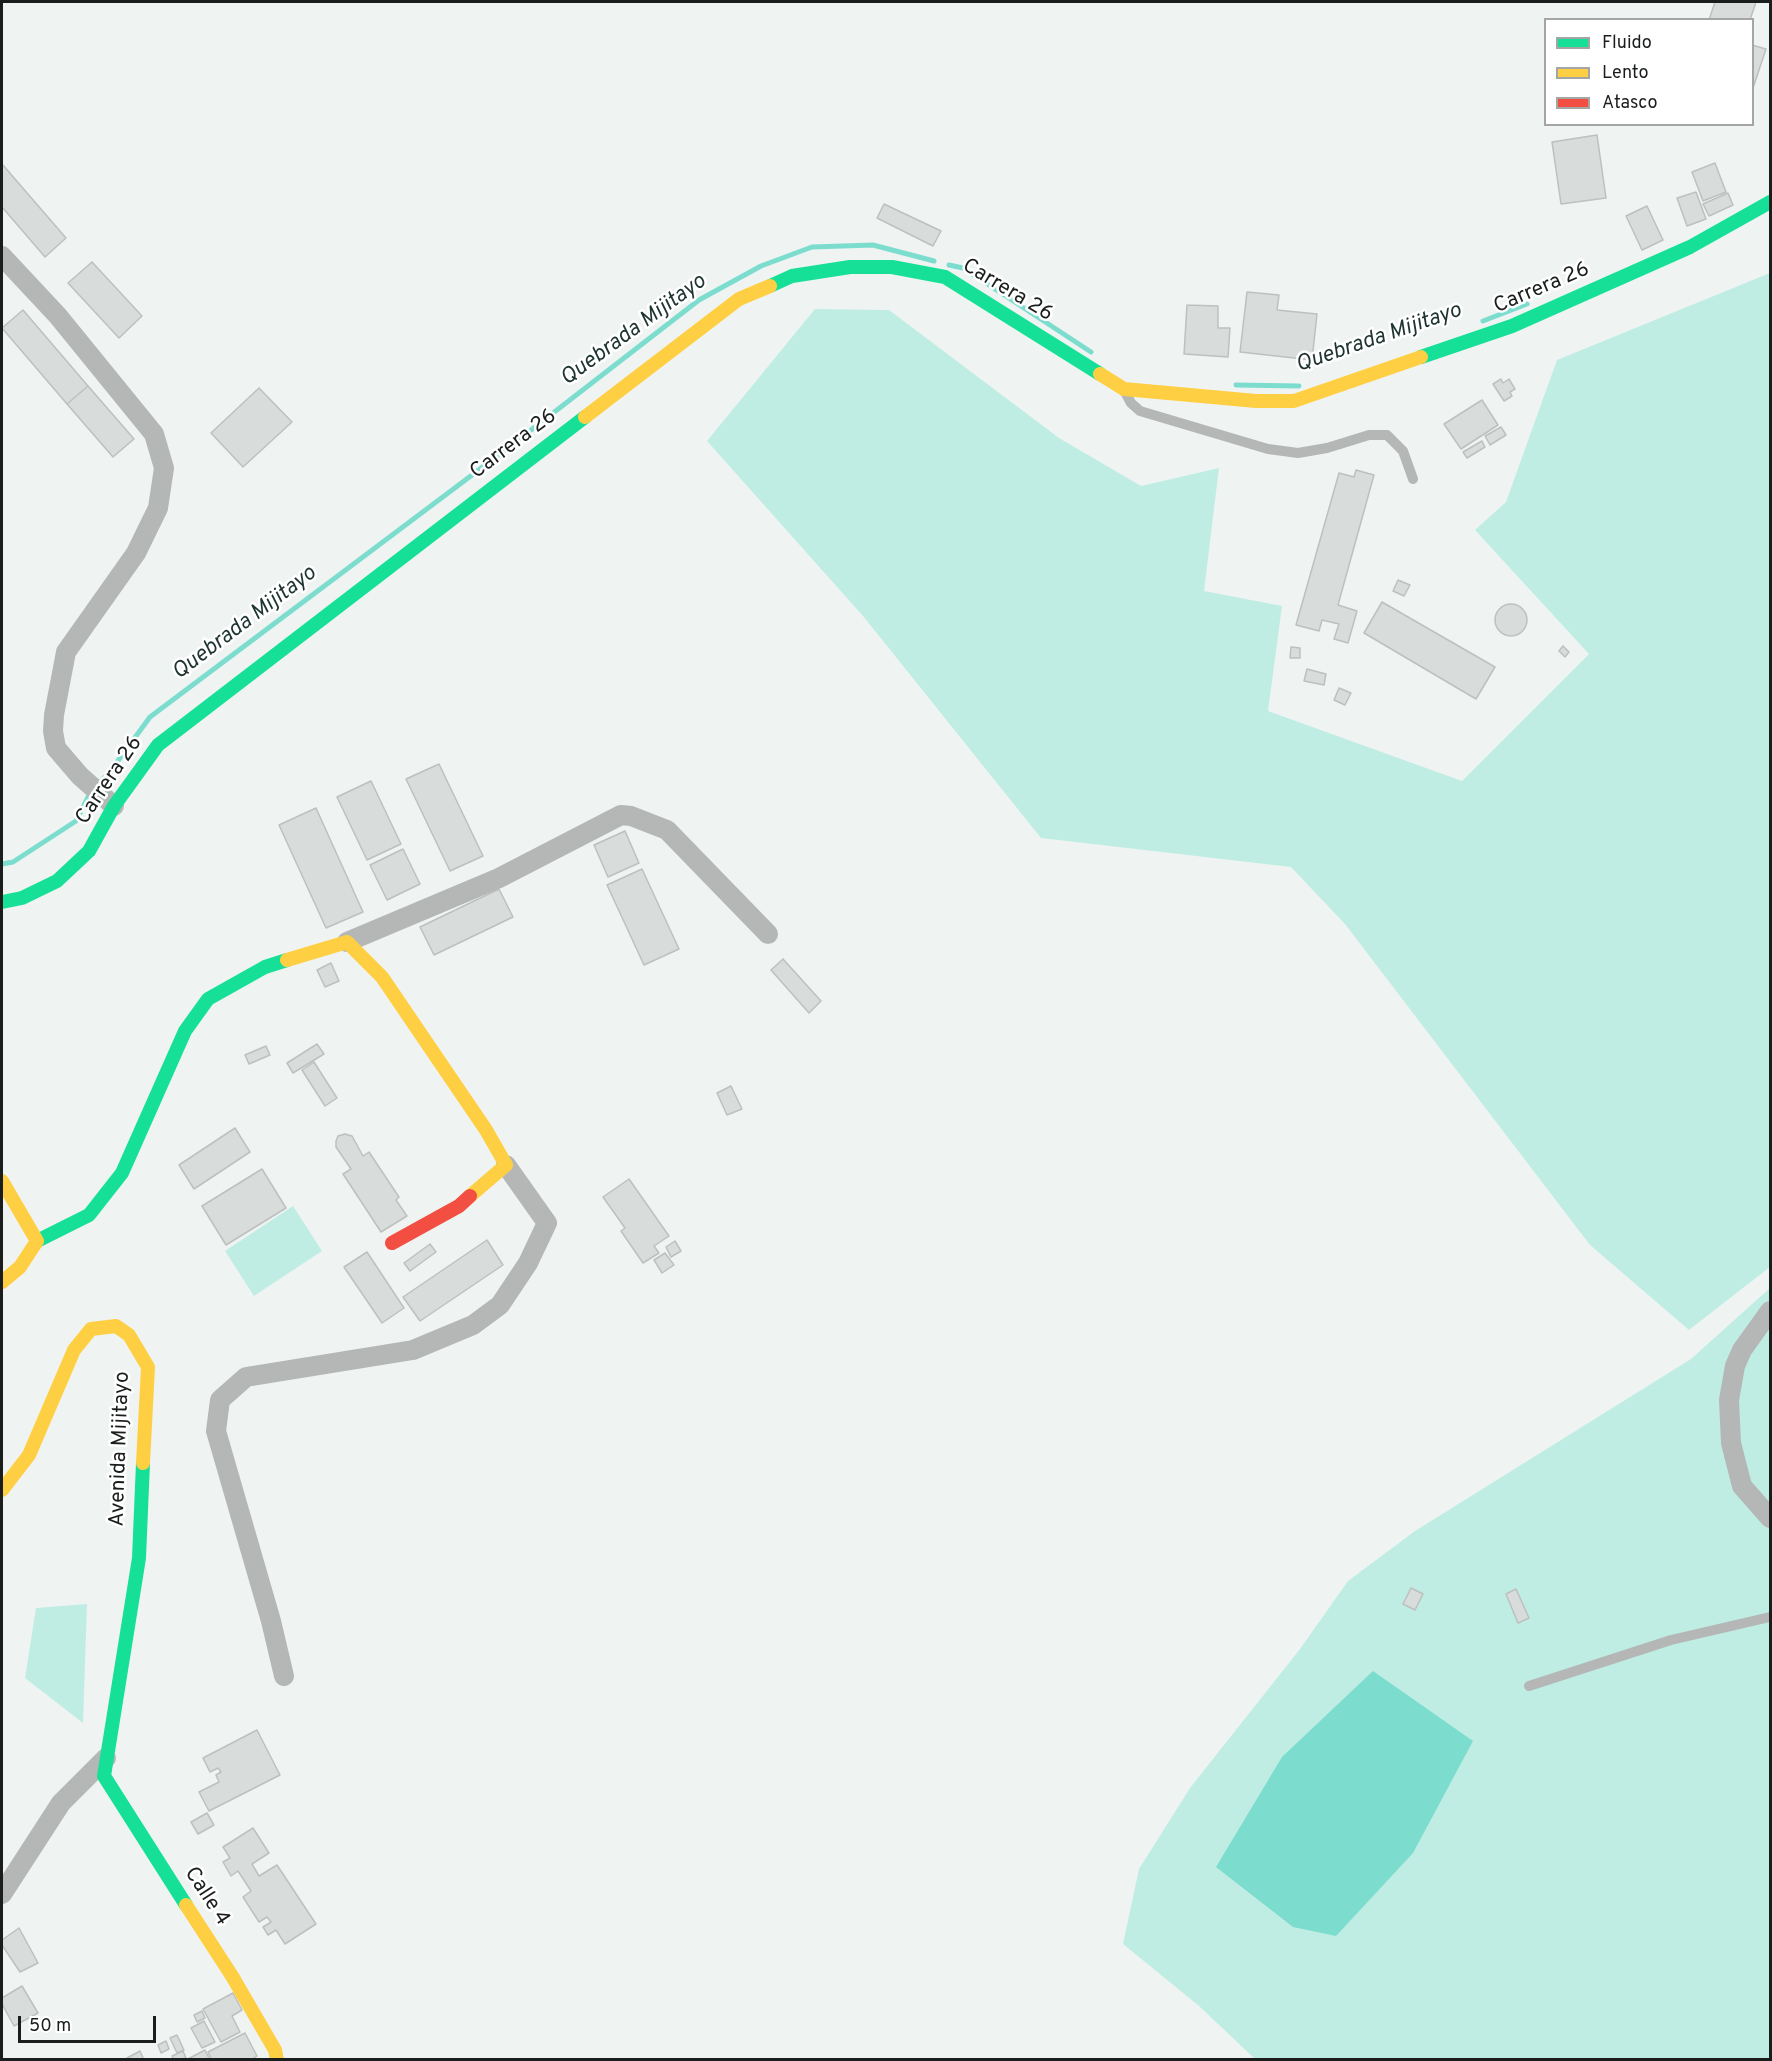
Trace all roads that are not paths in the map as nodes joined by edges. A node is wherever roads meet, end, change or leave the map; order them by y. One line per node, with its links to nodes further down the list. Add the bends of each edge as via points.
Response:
1 (1770, 202): 3 (street, Carrera 26, via 1690,247 1512,326 1294,401)
2 (2, 256): 5 (street, via 58,316 154,434 164,468 158,508 136,553 66,652 53,731 56,748)
3 (1124, 389): 4 (lane, via 1140,411 1268,449 1298,453 1369,435 1387,435 1403,451); 5 (street, Carrera 26, via 945,277 892,267 850,267 792,276 739,299 158,745)
4 (1413, 479)
5 (114, 806): 6 (street, Carrera 26, via 89,851 57,881 22,898)
6 (2, 902)
7 (768, 934): 8 (street, via 667,830 621,815 499,878)
8 (347, 942): 9 (street, via 382,977); 12 (street, via 265,968 208,999 185,1031 122,1173 89,1215)
9 (506, 1165): 13 (street, via 459,1206); 19 (street, via 547,1223 501,1305 473,1325 413,1350 246,1377 220,1401 216,1431)
10 (2, 1181): 11 (street)
11 (7, 1208): 12 (street)
12 (38, 1241): 14 (street, via 20,1267)
13 (392, 1243)
14 (2, 1282)
15 (1770, 1311): 17 (street, via 1742,1350 1729,1400 1731,1443 1742,1486)
16 (2, 1490): 21 (street, Avenida Mijitayo, via 28,1455 74,1350 91,1329 117,1326 129,1335 148,1367 139,1558)
17 (1770, 1518)
18 (1770, 1617): 20 (lane, via 1671,1640)
19 (284, 1677)
20 (1529, 1686)
21 (106, 1758): 22 (street, via 61,1803); 23 (street, Calle 4, via 104,1776 232,1976)
22 (2, 1894)
23 (277, 2060)

